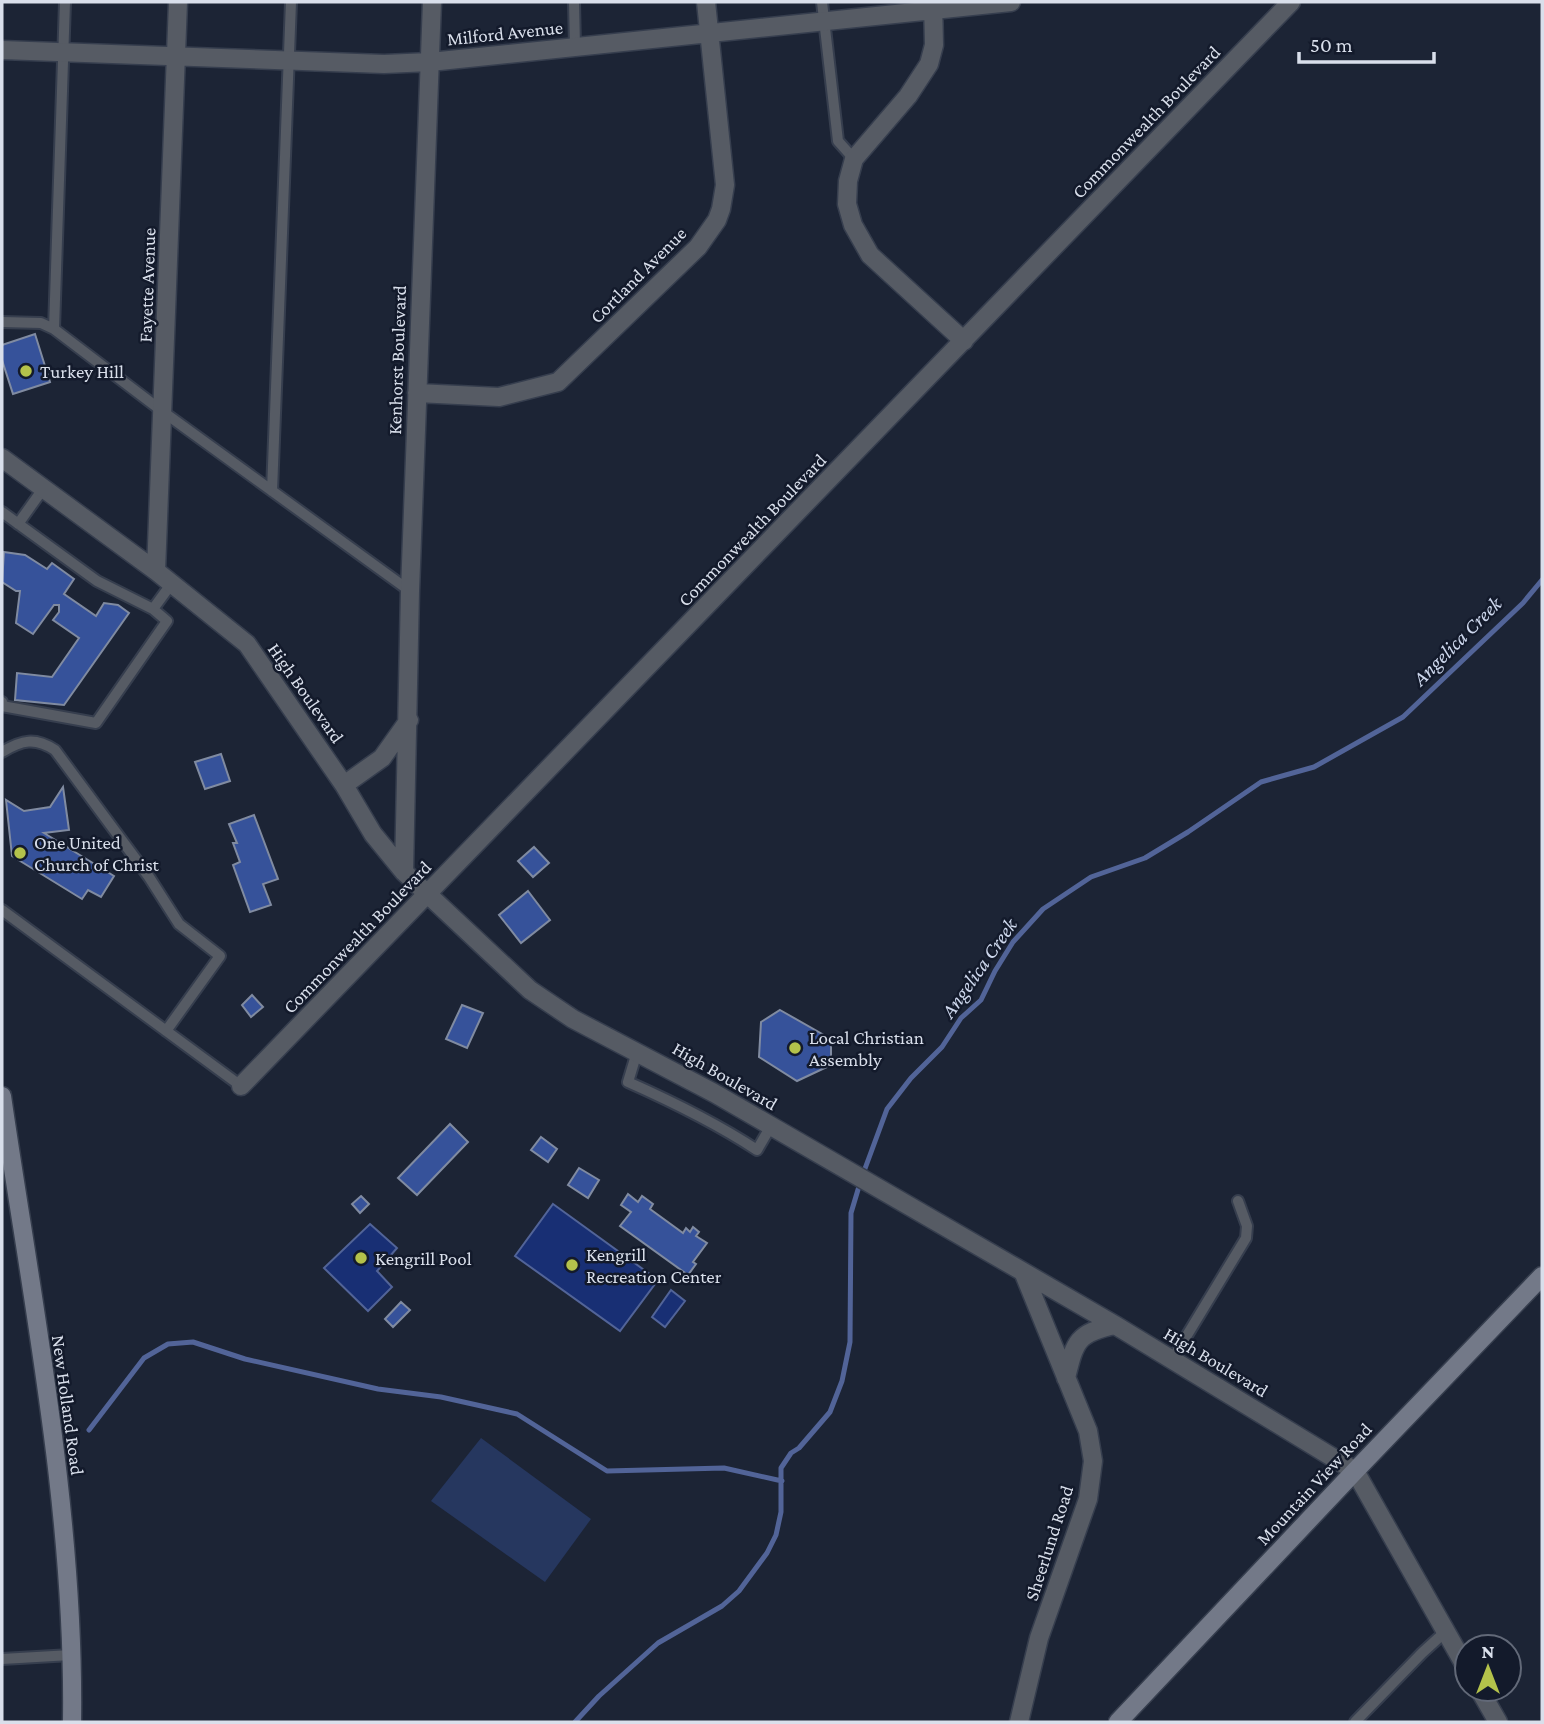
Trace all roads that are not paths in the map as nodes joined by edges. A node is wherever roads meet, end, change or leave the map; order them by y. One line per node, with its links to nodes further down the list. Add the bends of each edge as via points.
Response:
1 (65, 2): 15 (lane)
2 (178, 2): 16 (street, Fayette Avenue)
3 (291, 2): 17 (lane)
4 (432, 2): 18 (street, Kenhorst Boulevard)
5 (574, 2): 13 (lane)
6 (706, 2): 12 (street, Cortland Avenue)
7 (822, 2): 11 (lane)
8 (1011, 2): 10 (street, Milford Avenue)
9 (1292, 2): 22 (street, Commonwealth Boulevard)
10 (934, 5): 11 (street, Milford Avenue); 19 (street, via 934,45 925,72)
11 (824, 22): 12 (street, Milford Avenue); 19 (lane, via 838,141)
12 (709, 33): 13 (street, Milford Avenue); 23 (street, Cortland Avenue, via 724,184 717,220 698,247 558,382 499,397)
13 (575, 47): 18 (street, Milford Avenue)
14 (2, 50): 15 (street, Milford Avenue)
15 (63, 52): 16 (street, Milford Avenue); 21 (lane)
16 (176, 56): 17 (street, Milford Avenue); 24 (street, Fayette Avenue)
17 (288, 60): 18 (street, Milford Avenue); 27 (lane)
18 (430, 62): 23 (street, Kenhorst Boulevard)
19 (854, 159): 22 (street, via 847,204 870,255)
20 (2, 322): 21 (lane)
21 (54, 328): 24 (lane)
22 (964, 341): 39 (street, Commonwealth Boulevard)
23 (417, 393): 32 (street, Kenhorst Boulevard)
24 (162, 411): 27 (lane); 30 (street, Fayette Avenue)
25 (2, 458): 26 (street, High Boulevard)
26 (43, 489): 29 (lane); 30 (street, High Boulevard)
27 (272, 491): 32 (lane)
28 (2, 512): 29 (lane)
29 (18, 524): 33 (lane, via 97,581)
30 (156, 571): 31 (street, High Boulevard)
31 (172, 583): 33 (lane); 37 (street, High Boulevard, via 247,644)
32 (410, 591): 35 (street, Kenhorst Boulevard)
33 (153, 609): 34 (lane, via 167,621 96,723 2,706)
34 (2, 702)
35 (409, 720): 37 (street, via 382,758); 38 (street, Kenhorst Boulevard)
36 (2, 752): 41 (lane, via 29,740 55,750 178,924 220,956)
37 (344, 785): 38 (street, High Boulevard, via 373,834)
38 (404, 872): 39 (street, High Boulevard)
39 (427, 895): 42 (street, High Boulevard, via 530,990 573,1019); 43 (street, Commonwealth Boulevard)
40 (2, 910): 41 (lane)
41 (166, 1031): 43 (lane)
42 (637, 1052): 45 (street, High Boulevard); 45 (lane, via 628,1082 711,1121 757,1150)
43 (241, 1086)
44 (2, 1096): 55 (main road, New Holland Road, via 52,1433)
45 (771, 1126): 47 (street, High Boulevard)
46 (1238, 1201): 50 (lane, via 1247,1226 1245,1238)
47 (1024, 1274): 49 (street, High Boulevard); 51 (street, Sheerlund Road)
48 (1542, 1276): 52 (main road, Mountain View Road)
49 (1115, 1325): 50 (street, High Boulevard); 51 (street, via 1089,1331 1079,1340)
50 (1172, 1360): 52 (street, High Boulevard)
51 (1066, 1378): 59 (street, Sheerlund Road, via 1088,1431 1092,1481 1039,1638)
52 (1355, 1471): 53 (street, High Boulevard); 60 (main road, Mountain View Road)
53 (1445, 1632): 54 (street, High Boulevard); 61 (lane)
54 (1453, 1645)
55 (71, 1655): 56 (lane); 58 (main road, New Holland Road)
56 (2, 1659)
57 (1487, 1703): 62 (street)
58 (72, 1722)
59 (1019, 1722)
60 (1118, 1722)
61 (1355, 1722)
62 (1498, 1722)

